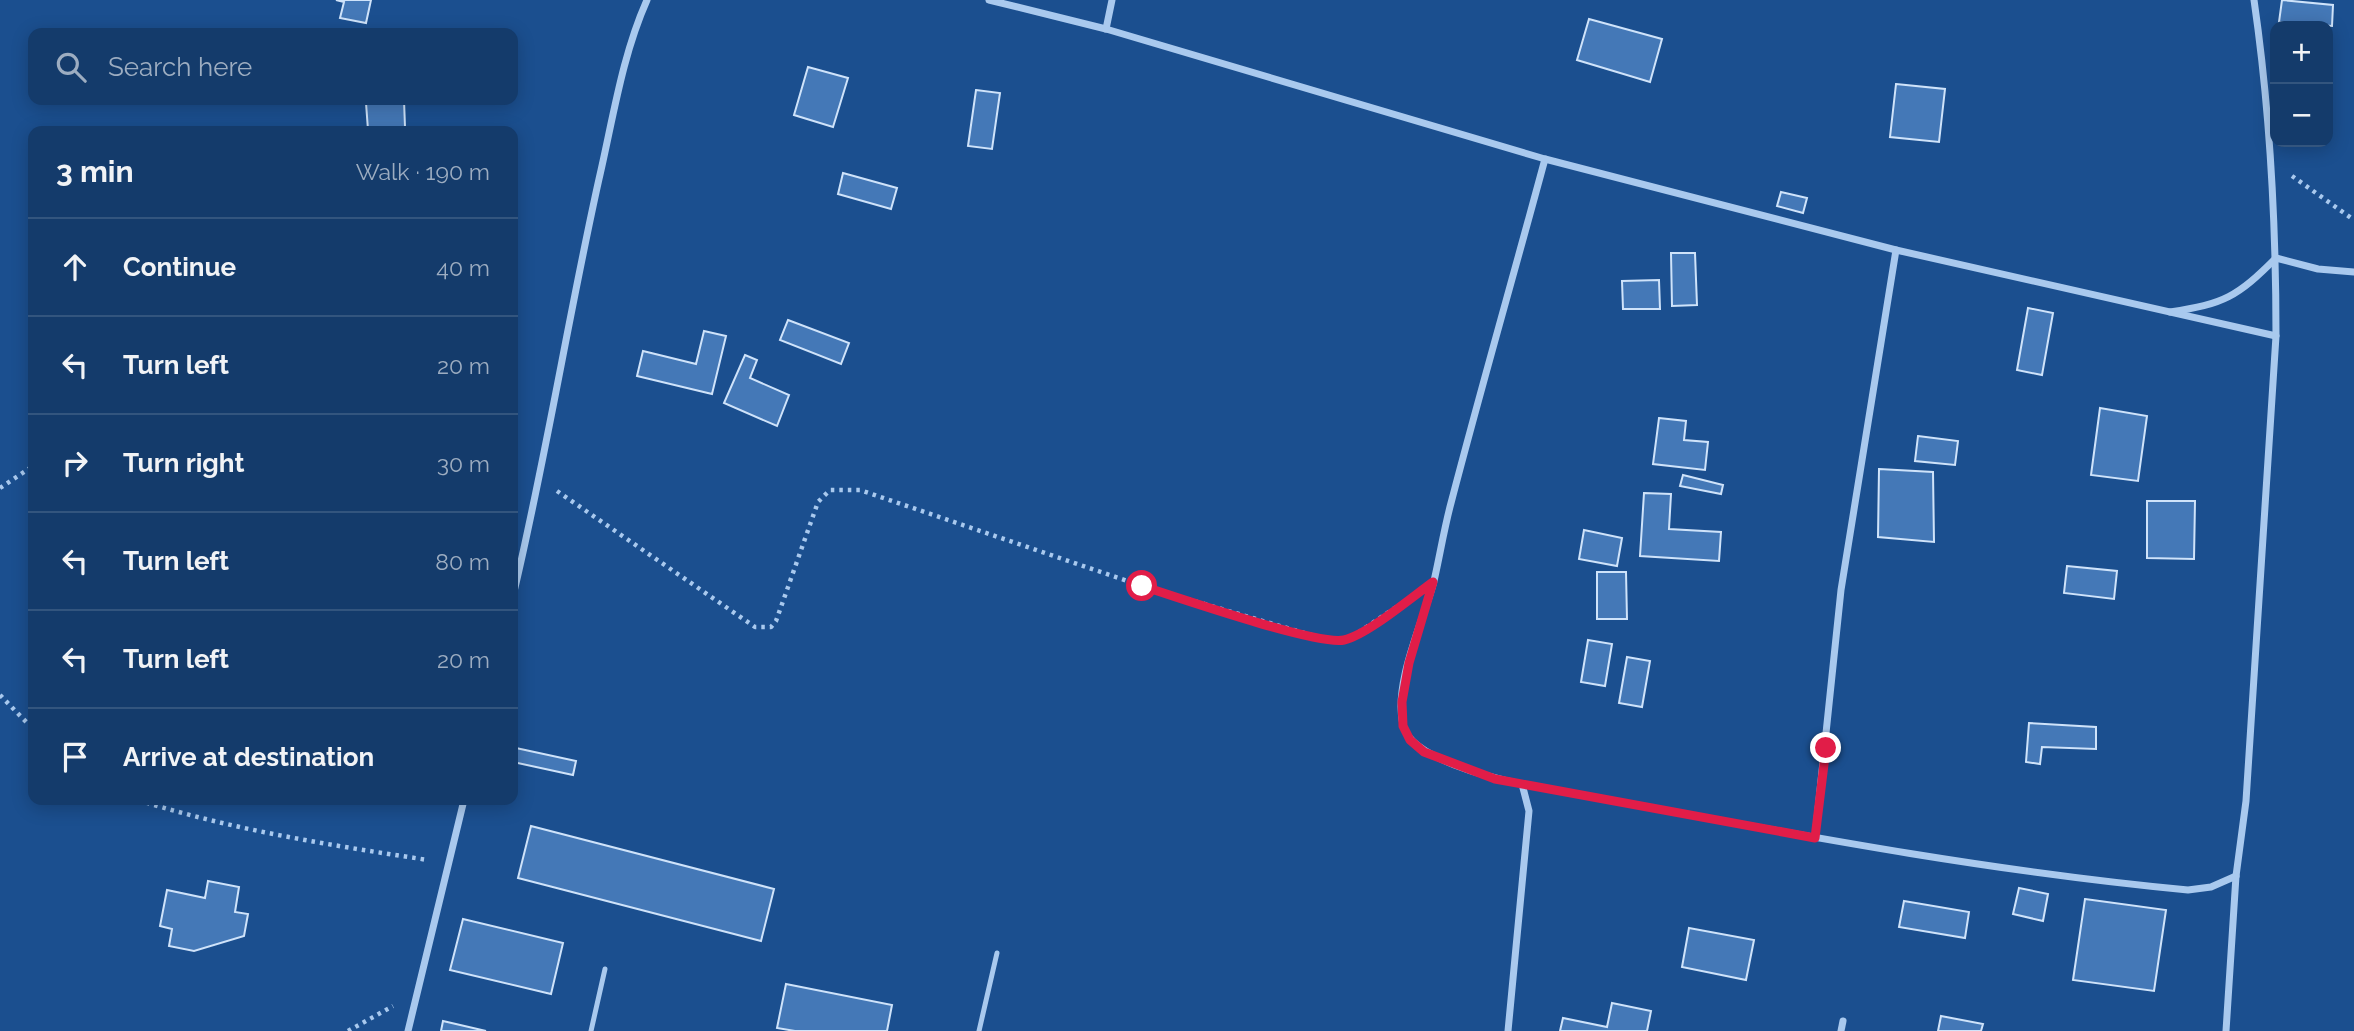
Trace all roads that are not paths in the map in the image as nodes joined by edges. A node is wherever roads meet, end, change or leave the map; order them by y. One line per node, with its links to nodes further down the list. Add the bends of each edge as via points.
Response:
1 (647, 0): 12 (street, via 634,29 580,266)
2 (989, 0): 5 (street)
3 (1112, 0): 5 (street)
4 (2254, 0): 8 (street)
5 (1105, 29): 6 (street)
6 (1545, 159): 7 (street); 13 (street, via 1453,494 1402,702 1403,726 1424,752 1495,779)
7 (1896, 250): 10 (street); 15 (street, via 1841,590)
8 (2276, 258): 9 (street); 10 (street, via 2230,298); 11 (street)
9 (2354, 272)
10 (2166, 313): 11 (street)
11 (2276, 336): 16 (street, via 2246,802)
12 (518, 575)
13 (1522, 784): 15 (street); 23 (street, via 1529,811)
14 (463, 805): 20 (street)
15 (1815, 838): 16 (street, via 2188,890 2211,887)
16 (2236, 876): 25 (street)
17 (997, 953): 22 (lane)
18 (605, 969): 21 (lane)
19 (1843, 1021): 24 (street)
20 (408, 1031)
21 (591, 1031)
22 (979, 1031)
23 (1508, 1031)
24 (1841, 1031)
25 (2226, 1031)

